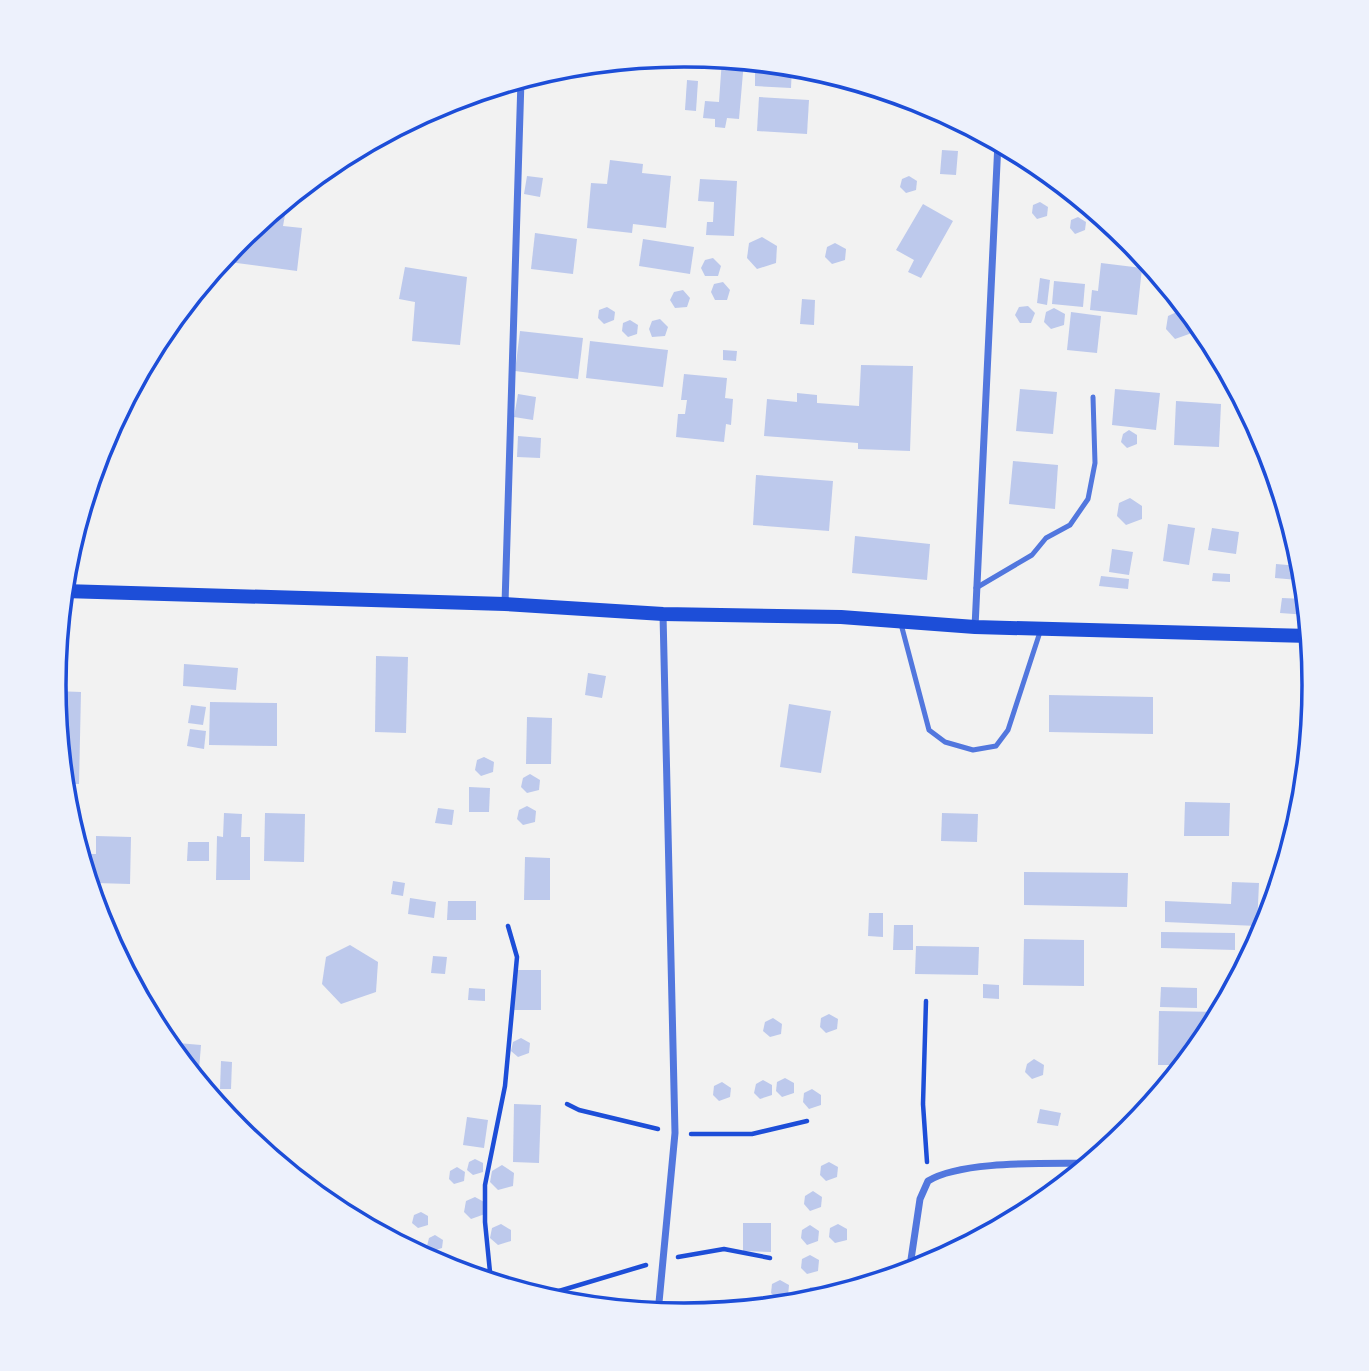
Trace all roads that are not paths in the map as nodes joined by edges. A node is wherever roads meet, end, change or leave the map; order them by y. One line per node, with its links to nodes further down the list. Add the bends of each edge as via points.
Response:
1 (521, 90): 6 (street)
2 (997, 152): 4 (street)
3 (1093, 397): 4 (lane, via 1095,463 1088,499 1070,525 1046,538 1032,555)
4 (976, 588): 9 (street)
5 (74, 591): 6 (main road)
6 (505, 604): 7 (main road)
7 (663, 614): 8 (main road); 14 (street, via 675,1133)
8 (900, 621): 9 (main road); 10 (lane, via 929,730 945,742 973,750 996,746 1008,730)
9 (975, 627): 10 (main road)
10 (1042, 628): 11 (main road)
11 (1300, 636)
12 (1076, 1163): 13 (street, via 947,1171 928,1181 920,1199)
13 (911, 1260)
14 (659, 1303)

